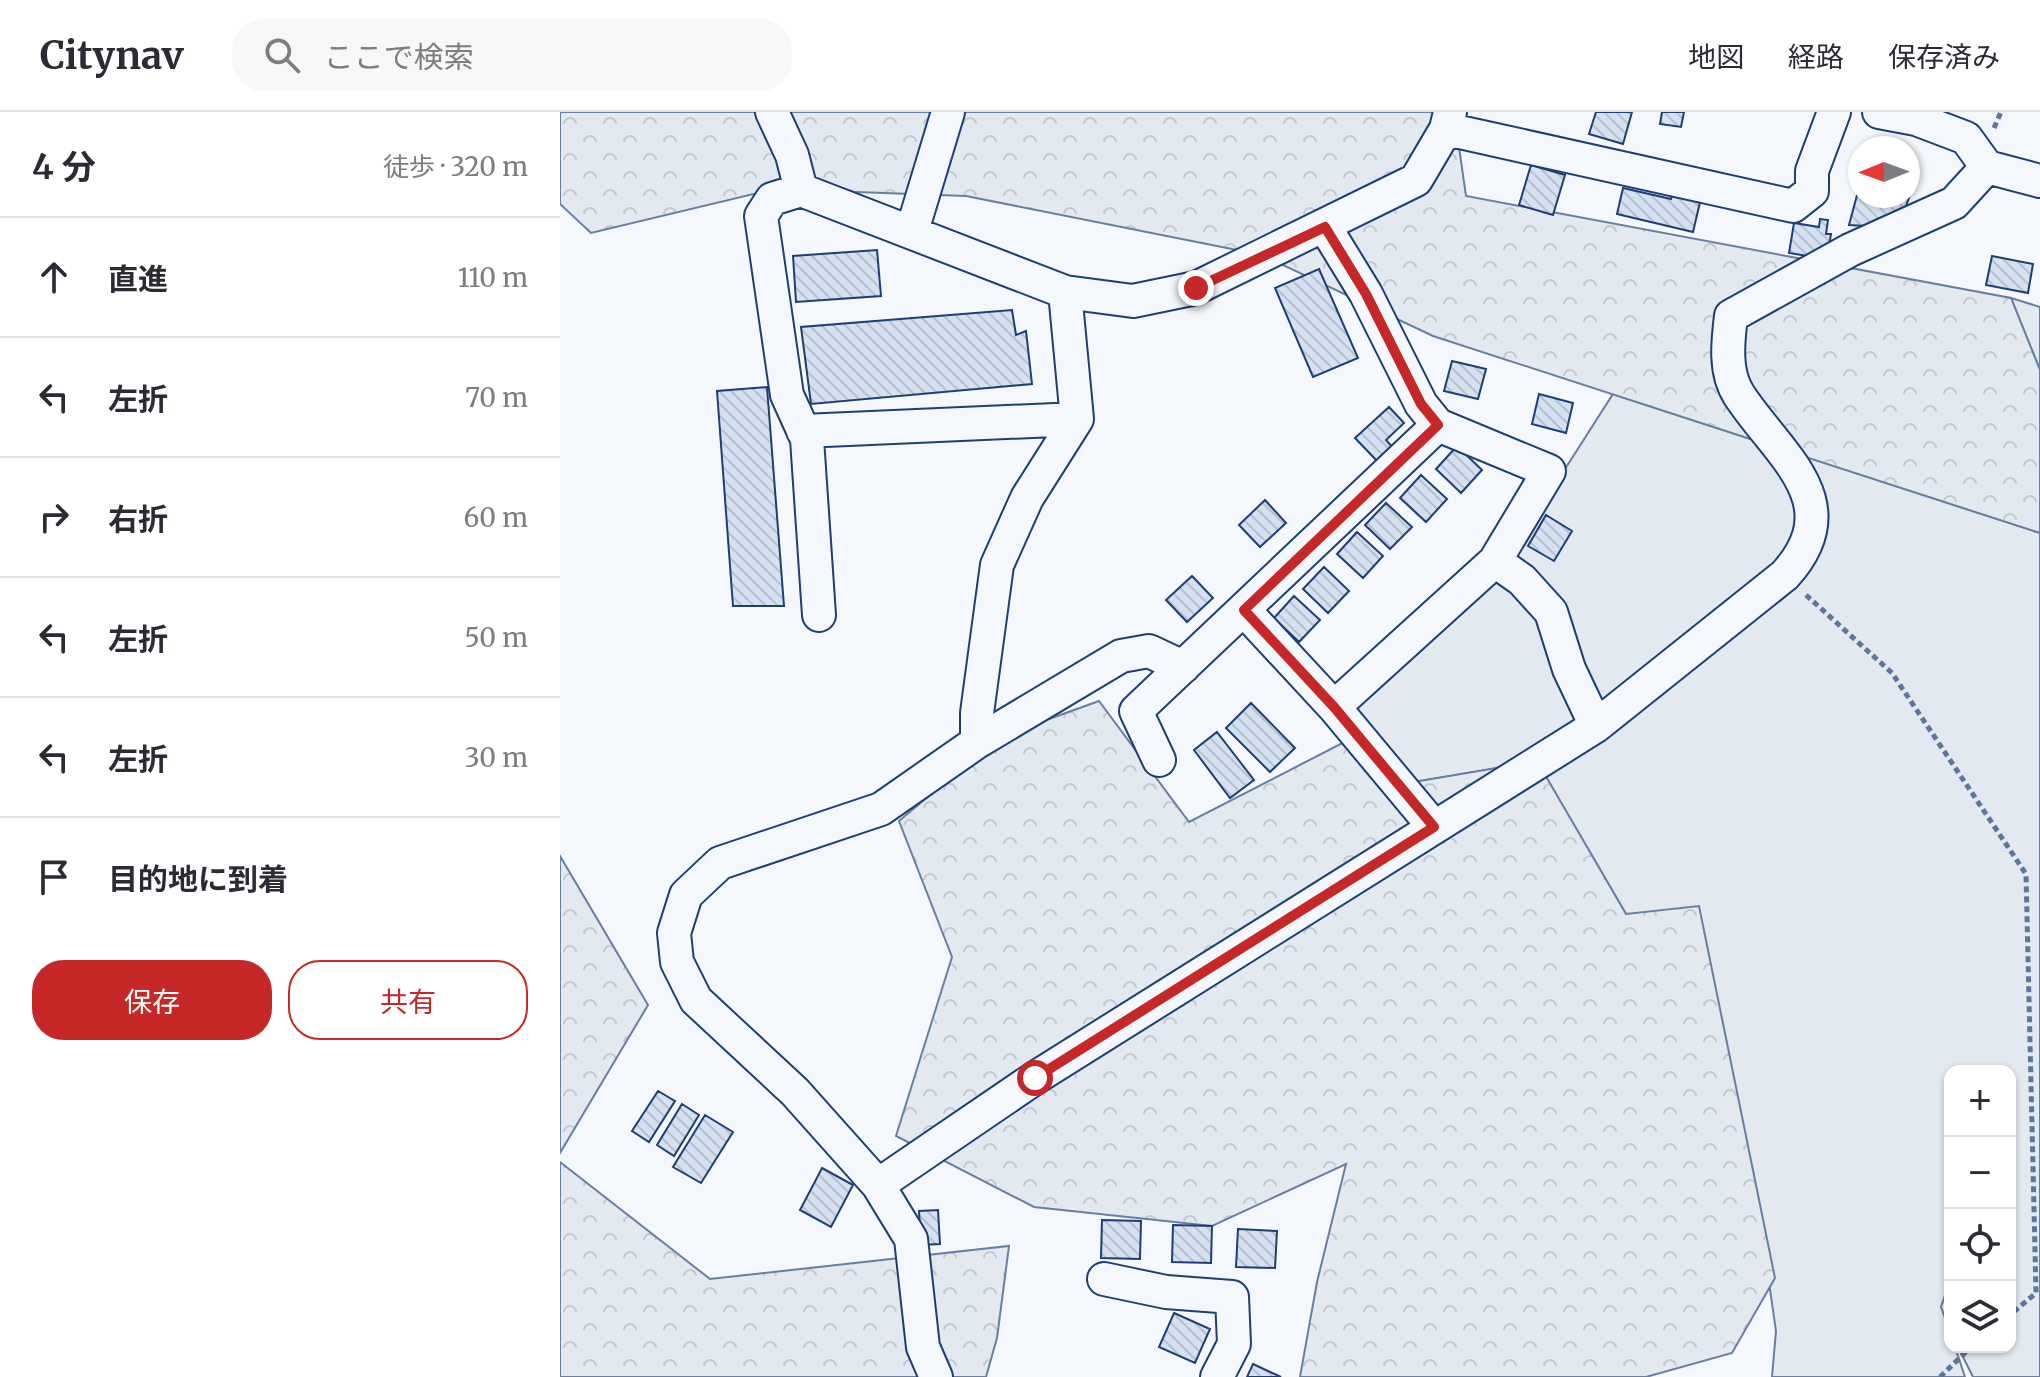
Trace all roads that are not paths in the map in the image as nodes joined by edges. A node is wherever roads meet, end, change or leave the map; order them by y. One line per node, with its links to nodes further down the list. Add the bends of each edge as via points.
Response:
1 (772, 112): 8 (street)
2 (948, 112): 10 (street)
3 (1834, 112): 5 (street, via 1812,171 1812,191 1793,206)
4 (1879, 112): 6 (street, via 1966,138)
5 (1448, 121): 9 (street, via 1416,180)
6 (1987, 167): 7 (street); 20 (street, via 1954,203 1850,250 1731,316 1726,350 1738,393 1791,462 1813,504 1803,555)
7 (2040, 181)
8 (801, 190): 10 (street); 14 (street, via 772,199 761,216 787,395)
9 (1325, 227): 11 (street, via 1196,288 1133,301); 13 (street, via 1366,294 1421,404)
10 (912, 231): 11 (street)
11 (1065, 292): 12 (street)
12 (1077, 419): 14 (street); 21 (street, via 1027,498 997,565)
13 (1438, 425): 15 (street, via 1549,471); 16 (street)
14 (803, 431): 17 (street)
15 (1495, 561): 19 (street); 20 (street, via 1522,580 1551,612 1569,669)
16 (1244, 610): 18 (street); 19 (street)
17 (819, 615)
18 (1183, 667): 21 (street, via 1149,651 1121,656); 22 (street, via 1136,711)
19 (1334, 707): 23 (street)
20 (1596, 726): 23 (street)
21 (977, 742): 24 (street, via 881,809 720,863 686,895 674,933 677,962 696,1000 795,1092)
22 (1159, 760)
23 (1434, 827): 24 (street, via 1035,1078)
24 (878, 1185): 26 (street, via 911,1239 923,1347)
25 (1104, 1279): 27 (street, via 1166,1292 1232,1297 1234,1344)
26 (936, 1377)
27 (1217, 1377)

